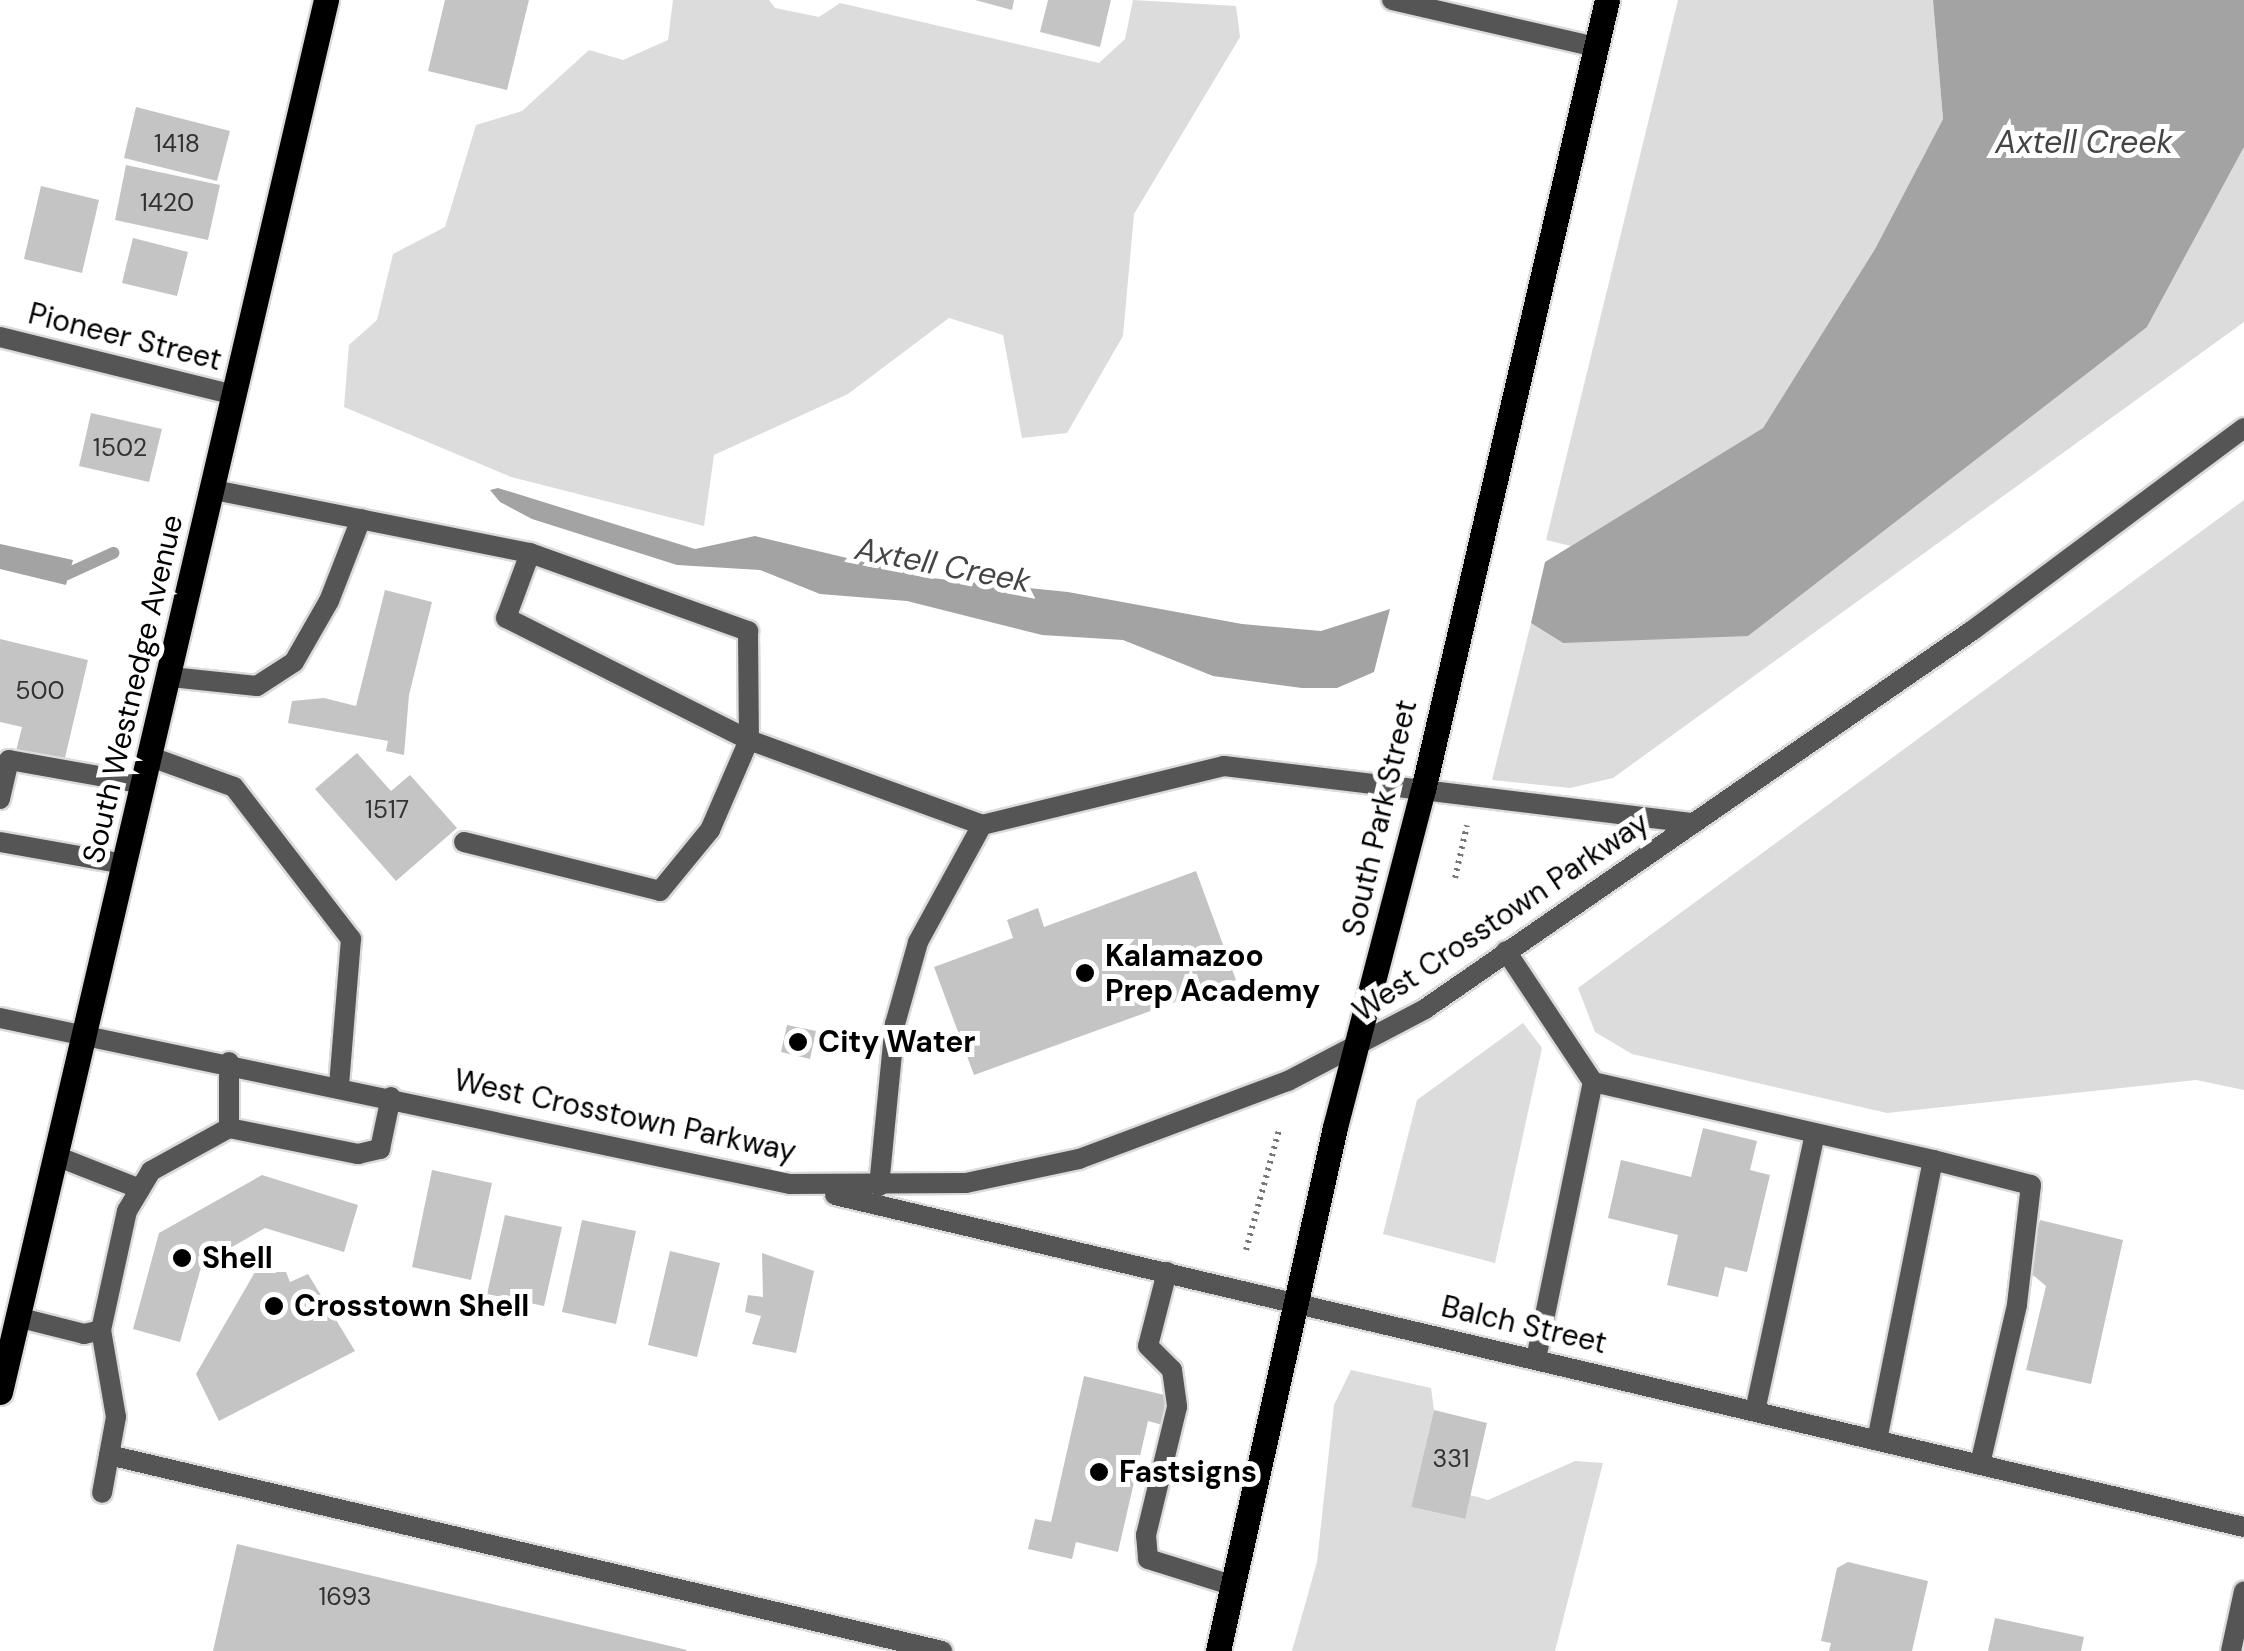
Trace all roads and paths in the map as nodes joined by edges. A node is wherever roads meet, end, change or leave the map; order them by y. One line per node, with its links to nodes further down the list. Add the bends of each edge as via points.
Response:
1 (326, 0): 6 (main road, South Westnedge Avenue)
2 (1392, 0): 4 (street)
3 (1606, 0): 4 (main road, South Park Street)
4 (1595, 47): 15 (main road, South Park Street)
5 (0, 337): 6 (street, Pioneer Street)
6 (235, 395): 8 (main road, South Westnedge Avenue)
7 (2244, 428): 19 (street, West Crosstown Parkway, via 1973,630)
8 (214, 490): 9 (street); 11 (main road, South Westnedge Avenue)
9 (361, 519): 10 (street); 11 (street, via 329,601 294,662 257,686)
10 (530, 552): 12 (street, via 748,631); 12 (street, via 506,618)
11 (171, 676): 13 (main road, South Westnedge Avenue)
12 (749, 740): 20 (street); 22 (street, via 710,830 660,891)
13 (151, 757): 14 (main road, South Westnedge Avenue); 31 (street, via 234,788 351,939)
14 (144, 784): 16 (street, via 9,760); 23 (main road, South Westnedge Avenue)
15 (1423, 790): 19 (street, West Crosstown Parkway); 20 (street, West Crosstown Parkway, via 1224,766); 28 (main road, South Park Street)
16 (0, 799): 17 (street)
17 (0, 808)
18 (1470, 813): 24 (path)
19 (1694, 823): 25 (street, West Crosstown Parkway)
20 (982, 825): 39 (street, via 918,942 895,1024)
21 (0, 842): 23 (street)
22 (464, 842)
23 (125, 864): 27 (main road, South Westnedge Avenue)
24 (1455, 878)
25 (1506, 951): 28 (street, West Crosstown Parkway); 30 (street)
26 (0, 1018): 27 (street, West Crosstown Parkway)
27 (84, 1031): 29 (street, West Crosstown Parkway); 36 (main road, South Westnedge Avenue)
28 (1359, 1048): 39 (street, West Crosstown Parkway, via 1079,1160 966,1182); 43 (main road, South Park Street)
29 (229, 1062): 31 (street, West Crosstown Parkway); 33 (street)
30 (1593, 1082): 35 (street); 46 (street)
31 (339, 1086): 32 (street, West Crosstown Parkway)
32 (391, 1098): 33 (street, via 380,1148 358,1154); 38 (street, West Crosstown Parkway)
33 (229, 1128): 40 (street, via 151,1172)
34 (1279, 1130): 41 (path)
35 (1815, 1132): 37 (street); 48 (street)
36 (56, 1156): 40 (street); 44 (main road, South Westnedge Avenue)
37 (1933, 1160): 49 (street); 51 (street, via 2032,1185 2017,1305)
38 (790, 1184): 39 (street, West Crosstown Parkway); 42 (street, Balch Street)
39 (878, 1186)
40 (140, 1189): 45 (street, via 128,1211)
41 (1246, 1250)
42 (1167, 1272): 43 (street, Balch Street); 54 (street, via 1148,1346 1172,1370 1177,1408 1146,1535 1148,1560)
43 (1297, 1302): 46 (street, Balch Street); 54 (main road, South Park Street)
44 (18, 1317): 45 (street, via 84,1334); 47 (main road, South Westnedge Avenue)
45 (101, 1330): 50 (street, via 116,1417)
46 (1536, 1359): 48 (street, Balch Street)
47 (0, 1392)
48 (1755, 1411): 49 (street, Balch Street)
49 (1877, 1440): 51 (street, Balch Street)
50 (109, 1454): 52 (street); 56 (street)
51 (1980, 1464): 53 (street, Balch Street)
52 (102, 1492)
53 (2244, 1527)
54 (1234, 1586): 57 (main road, South Park Street)
55 (2244, 1590): 58 (street)
56 (942, 1651)
57 (1218, 1651)
58 (2231, 1651)

